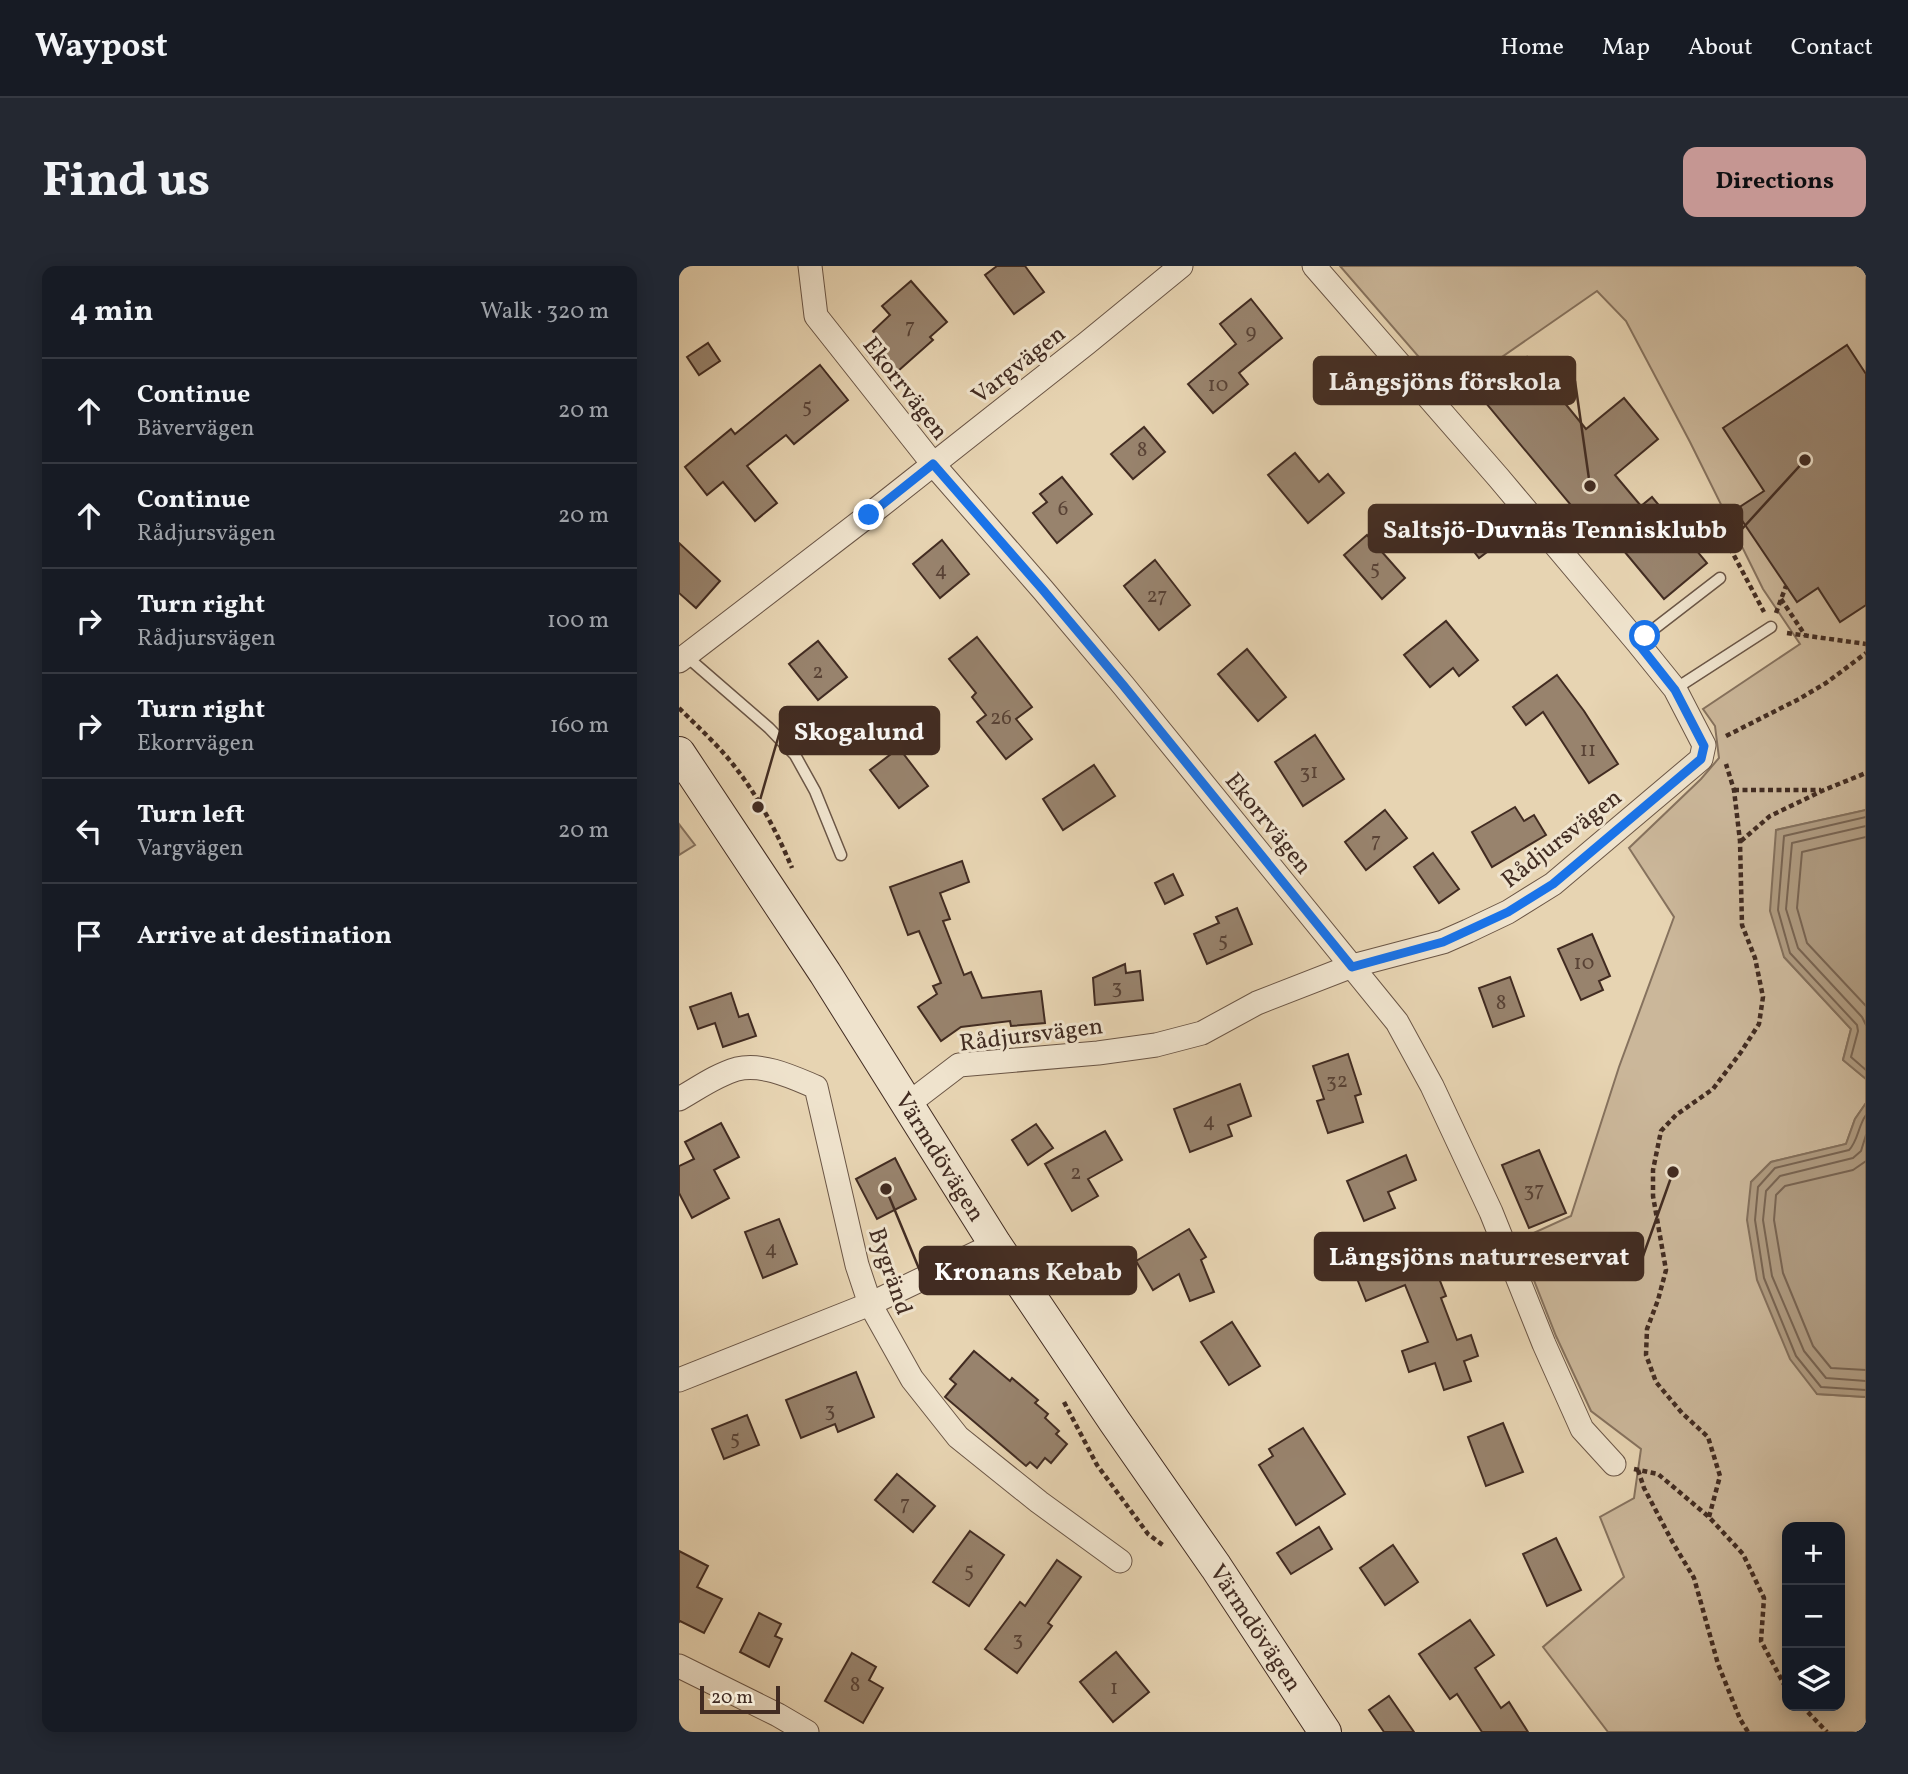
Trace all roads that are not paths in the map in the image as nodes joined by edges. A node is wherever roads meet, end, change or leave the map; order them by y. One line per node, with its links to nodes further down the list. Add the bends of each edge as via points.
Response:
1 (810, 266): 4 (street, Ekorrvägen, via 815,316)
2 (1181, 266): 4 (street, Vargvägen)
3 (1314, 266): 7 (street, Rådjursvägen)
4 (933, 464): 8 (street, Vargvägen); 12 (street, Ekorrvägen, via 1132,696)
5 (1720, 578): 7 (lane)
6 (1772, 626): 9 (lane)
7 (1637, 642): 9 (street, Rådjursvägen)
8 (683, 658): 11 (lane, Vargvägen, via 795,755)
9 (1679, 695): 12 (street, Rådjursvägen, via 1704,746 1701,759 1553,884 1468,932)
10 (679, 752): 14 (main road, Värmdövägen)
11 (841, 855)
12 (1352, 967): 14 (street, Rådjursvägen, via 1257,1003 1202,1033 1156,1045 959,1065); 18 (street, Ekorrvägen, via 1397,1022 1432,1086 1491,1212 1582,1430)
13 (679, 1099): 16 (street, Bygränd, via 739,1069 766,1069 816,1087)
14 (908, 1104): 15 (main road, Värmdövägen)
15 (995, 1244): 16 (street); 22 (main road, Värmdövägen)
16 (870, 1304): 17 (street); 19 (street, Bygränd, via 912,1379 958,1437)
17 (679, 1380)
18 (1613, 1464)
19 (1120, 1560)
20 (679, 1665): 21 (street)
21 (807, 1732)
22 (1325, 1732)

